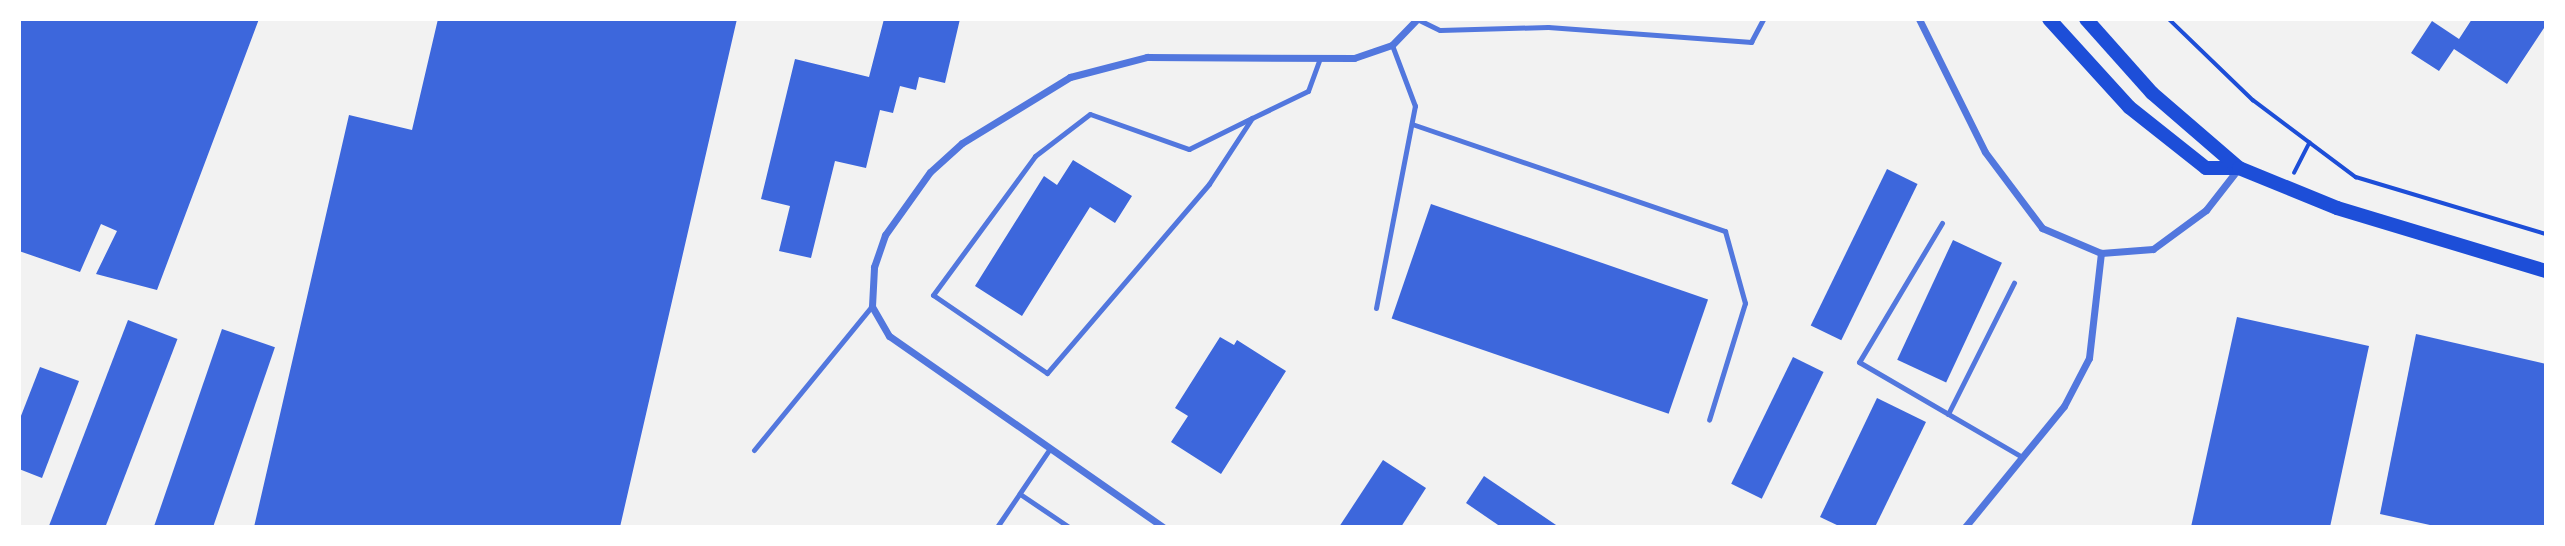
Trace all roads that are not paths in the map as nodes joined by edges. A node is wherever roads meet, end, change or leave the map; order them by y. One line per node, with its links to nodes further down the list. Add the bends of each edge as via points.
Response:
1 (1417, 19): 7 (lane, via 1440,30); 8 (street)
2 (1549, 19): 7 (lane)
3 (1763, 19): 7 (lane, via 1751,42)
4 (1919, 19): 14 (street, via 1961,109 2018,205 2042,228)
5 (2049, 19): 12 (main road, via 2129,107 2206,168)
6 (2086, 19): 12 (main road, via 2152,93)
7 (1548, 27)
8 (1392, 44): 9 (street, via 1354,58); 11 (lane, via 1415,106)
9 (1319, 60): 10 (lane, via 1308,91); 17 (street, via 1147,57 1070,77 1037,93 962,143 907,199 874,267)
10 (1252, 118): 10 (lane, via 1189,149 1090,114 1035,156 933,295 1047,373 1209,184)
11 (1412, 124): 18 (lane); 20 (lane, via 1725,231 1745,303)
12 (2239, 168): 14 (street, via 2180,233 2154,249); 15 (main road, via 2286,191)
13 (1942, 223): 19 (lane, via 1859,362)
14 (2101, 253): 23 (street, via 2089,358 2064,406)
15 (2546, 271)
16 (2014, 283): 19 (lane)
17 (872, 306): 21 (lane); 22 (street, via 889,336 914,358)
18 (1376, 308)
19 (1948, 414): 23 (lane)
20 (1709, 420)
21 (754, 450)
22 (1049, 450): 24 (lane); 27 (street)
23 (2022, 457): 28 (street)
24 (1020, 494): 25 (lane); 26 (lane)
25 (997, 527)
26 (1069, 527)
27 (1163, 527)
28 (1965, 527)

